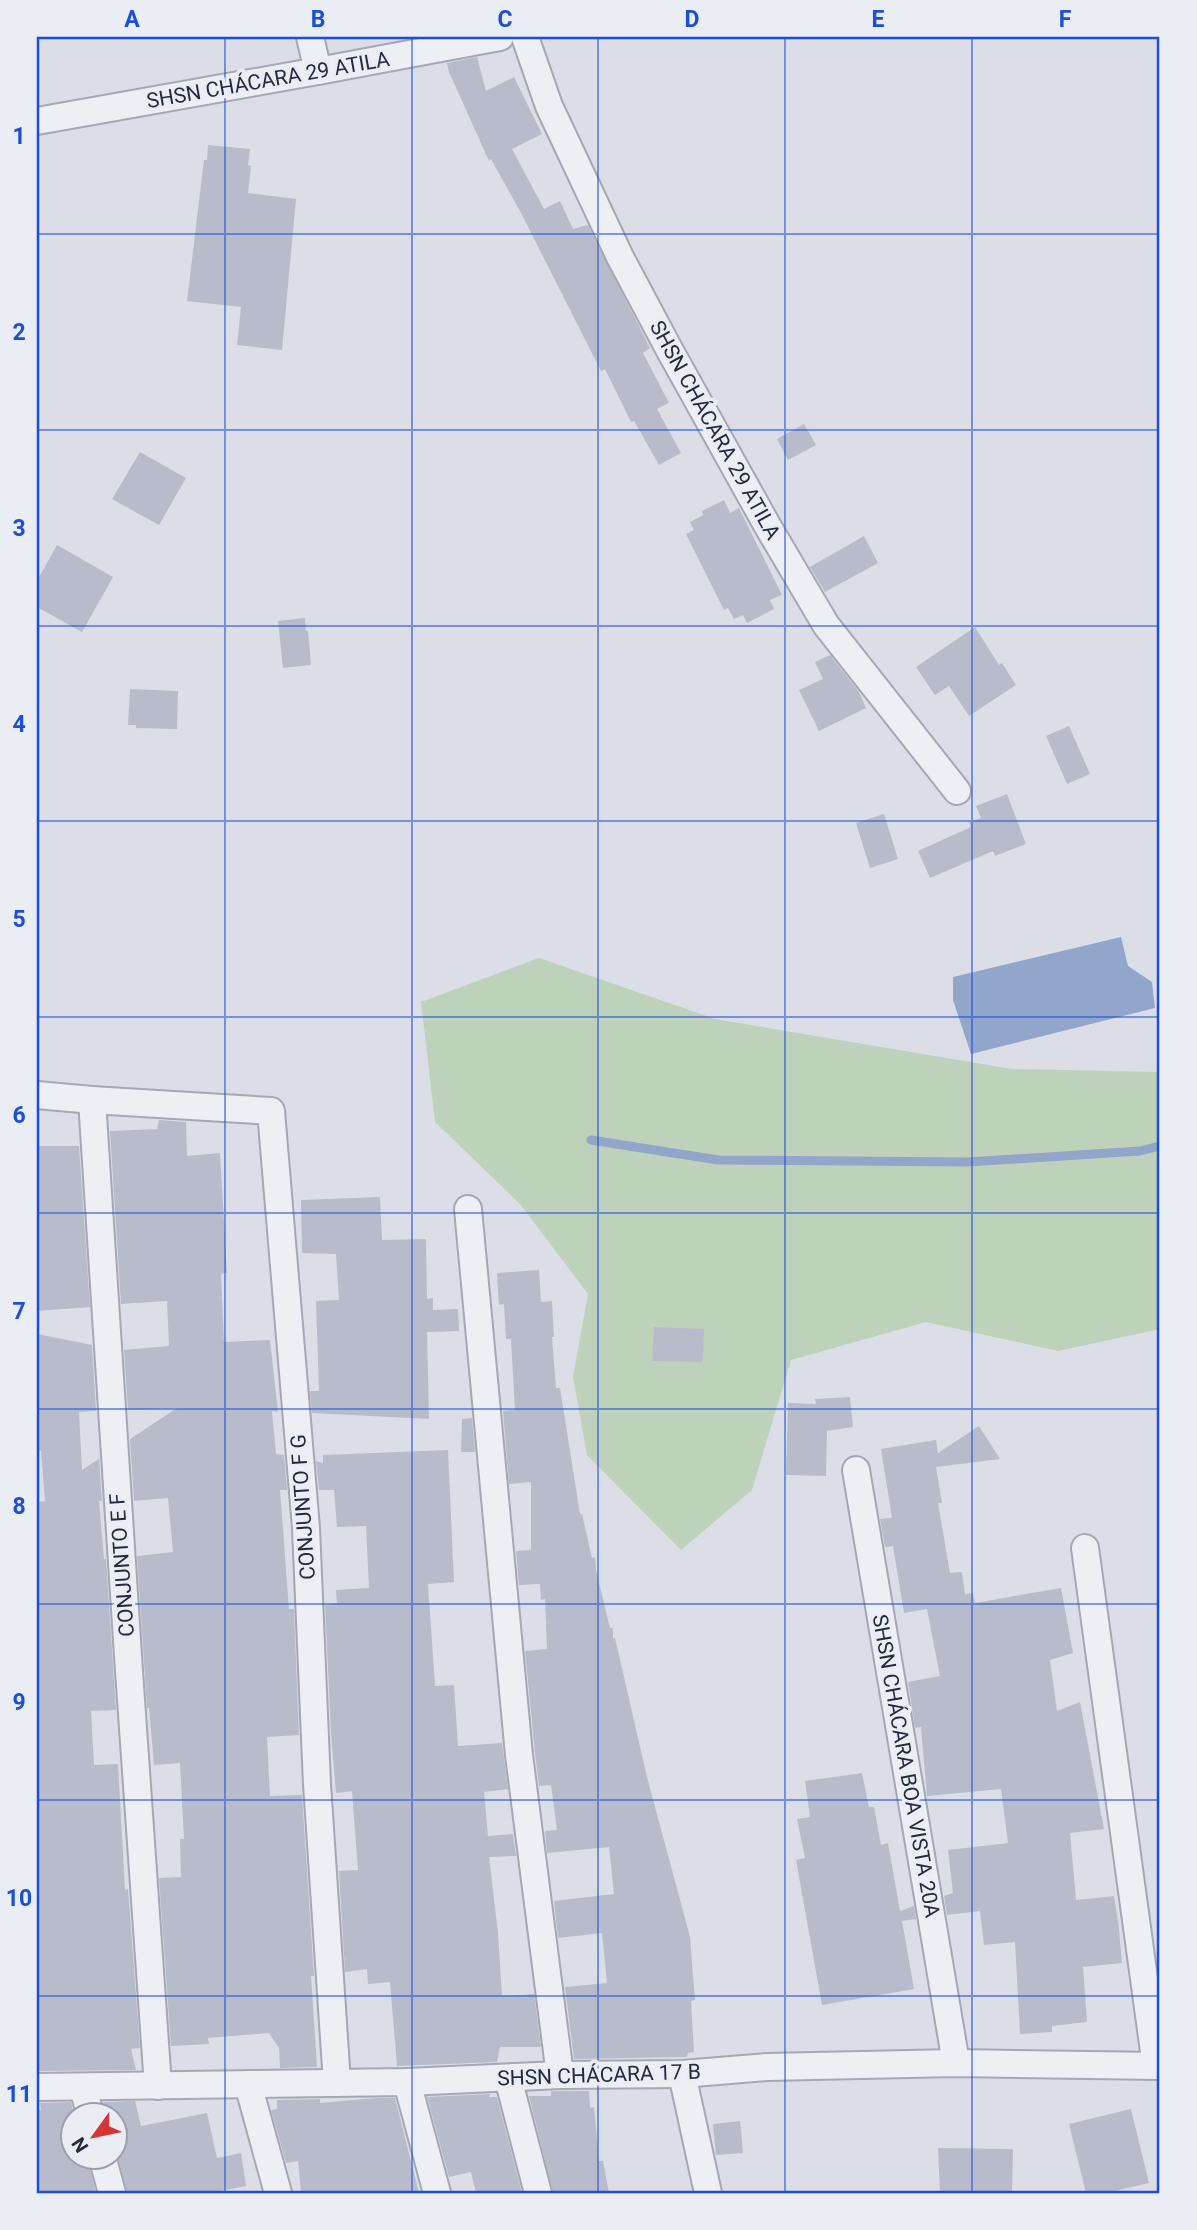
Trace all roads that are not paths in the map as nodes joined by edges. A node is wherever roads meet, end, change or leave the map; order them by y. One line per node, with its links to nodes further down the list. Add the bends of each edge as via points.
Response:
1 (310, 37): 4 (street)
2 (500, 37): 4 (street, SHSN CHÁCARA 29 ATILA)
3 (525, 37): 6 (street, SHSN CHÁCARA 29 ATILA, via 549,106 620,257 767,525 826,625)
4 (318, 71): 5 (street, SHSN CHÁCARA 29 ATILA)
5 (37, 121)
6 (957, 791)
7 (37, 1095): 8 (street)
8 (92, 1100): 18 (street, CONJUNTO F G, via 271,1111 306,1528); 20 (street, CONJUNTO E F)
9 (468, 1209): 15 (street, via 518,1742)
10 (856, 1470): 12 (street, SHSN CHÁCARA BOA VISTA 20A)
11 (1085, 1548): 13 (street)
12 (956, 2063): 13 (street, SHSN CHÁCARA 17 B); 14 (street, SHSN CHÁCARA 17 B, via 767,2067)
13 (1158, 2066)
14 (682, 2074): 15 (street, SHSN CHÁCARA 17 B); 29 (street)
15 (560, 2075): 16 (street, SHSN CHÁCARA 17 B)
16 (508, 2078): 17 (street, SHSN CHÁCARA 17 B); 28 (street)
17 (407, 2082): 18 (street, SHSN CHÁCARA 17 B); 27 (street)
18 (337, 2083): 19 (street, SHSN CHÁCARA 17 B)
19 (248, 2084): 20 (street, SHSN CHÁCARA 17 B); 26 (street)
20 (158, 2086): 22 (street, SHSN CHÁCARA 17 B)
21 (37, 2087): 22 (street, SHSN CHÁCARA 17 B)
22 (83, 2087): 23 (street)
23 (86, 2100)
24 (106, 2170): 25 (street)
25 (112, 2193)
26 (278, 2193)
27 (437, 2193)
28 (538, 2193)
29 (708, 2193)

